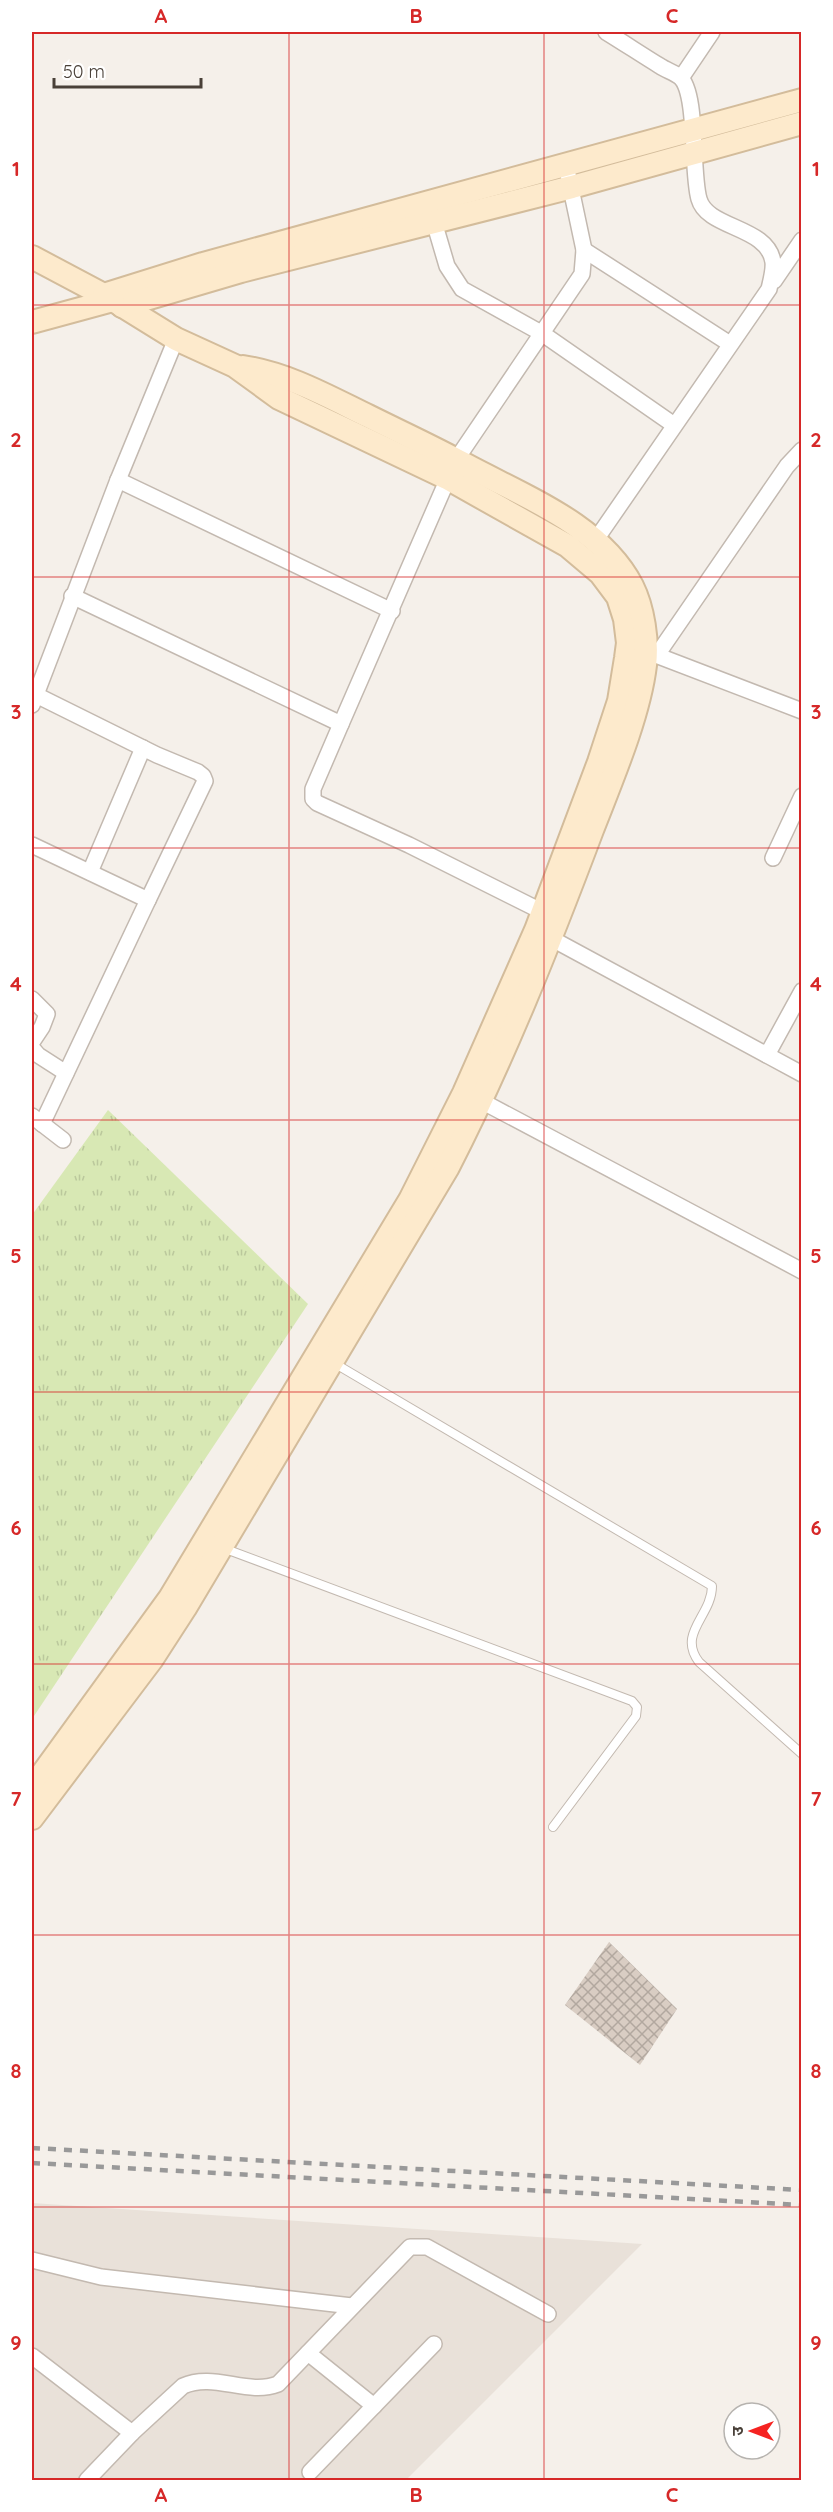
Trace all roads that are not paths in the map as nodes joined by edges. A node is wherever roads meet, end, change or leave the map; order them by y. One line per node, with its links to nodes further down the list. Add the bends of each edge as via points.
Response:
1 (606, 32): 3 (street)
2 (712, 32): 3 (street)
3 (681, 78): 6 (street, via 691,101)
4 (801, 100): 6 (main road)
5 (801, 123): 6 (main road)
6 (692, 142): 7 (main road); 8 (main road); 13 (street, via 703,208 750,234 769,251 773,260)
7 (566, 165): 8 (street); 9 (main road)
8 (572, 188): 9 (main road); 11 (street)
9 (431, 212): 14 (main road, via 203,264); 16 (street, via 447,266 462,288)
10 (801, 240): 13 (street)
11 (584, 250): 16 (street, via 582,274); 18 (street)
12 (32, 257): 14 (main road)
13 (769, 289): 18 (street)
14 (113, 301): 15 (main road); 17 (main road)
15 (32, 322)
16 (543, 334): 19 (street); 21 (street)
17 (176, 339): 21 (main road, via 235,366 263,370 298,382); 22 (street)
18 (730, 344): 19 (street)
19 (674, 425): 23 (street)
20 (801, 450): 26 (street)
21 (452, 469): 23 (main road, via 566,519); 25 (street); 26 (main road, via 568,546 600,573 618,597 625,619)
22 (118, 480): 24 (street); 25 (street)
23 (595, 541): 26 (main road, via 620,564 634,589 642,618)
24 (72, 596): 27 (street); 29 (street)
25 (392, 611): 29 (street)
26 (644, 650): 28 (street); 36 (main road, via 639,696 616,768)
27 (34, 700): 30 (street)
28 (801, 711)
29 (341, 724): 36 (street, via 313,789 313,799 409,845)
30 (143, 748): 34 (street); 35 (street, via 198,771 205,781)
31 (801, 796): 33 (street)
32 (32, 845): 34 (street)
33 (772, 858)
34 (90, 872): 35 (street)
35 (148, 900): 42 (street)
36 (543, 927): 41 (street); 44 (main road)
37 (801, 991): 41 (street)
38 (32, 999): 39 (street, via 47,1014)
39 (32, 1042)
40 (32, 1048): 42 (street)
41 (767, 1055): 43 (street)
42 (66, 1073): 45 (street)
43 (801, 1074)
44 (472, 1097): 47 (street); 48 (main road, via 448,1167)
45 (37, 1120): 46 (street)
46 (63, 1140)
47 (801, 1271)
48 (324, 1358): 49 (main road); 50 (lane, via 712,1586 712,1596 690,1642 692,1653)
49 (216, 1542): 51 (main road, via 170,1598); 52 (main road, via 152,1659); 53 (lane, via 632,1701 637,1707 636,1716)
50 (801, 1754)
51 (32, 1788)
52 (32, 1818)
53 (553, 1827)
54 (32, 2260): 55 (street, via 125,2281)
55 (352, 2306): 56 (street, via 403,2253 419,2246); 58 (street)
56 (548, 2314)
57 (434, 2344): 60 (street)
58 (308, 2353): 60 (street); 61 (street, via 271,2387 199,2380 183,2386)
59 (32, 2355): 61 (street)
60 (374, 2406): 62 (street)
61 (132, 2433): 63 (street)
62 (310, 2472)
63 (87, 2481)

